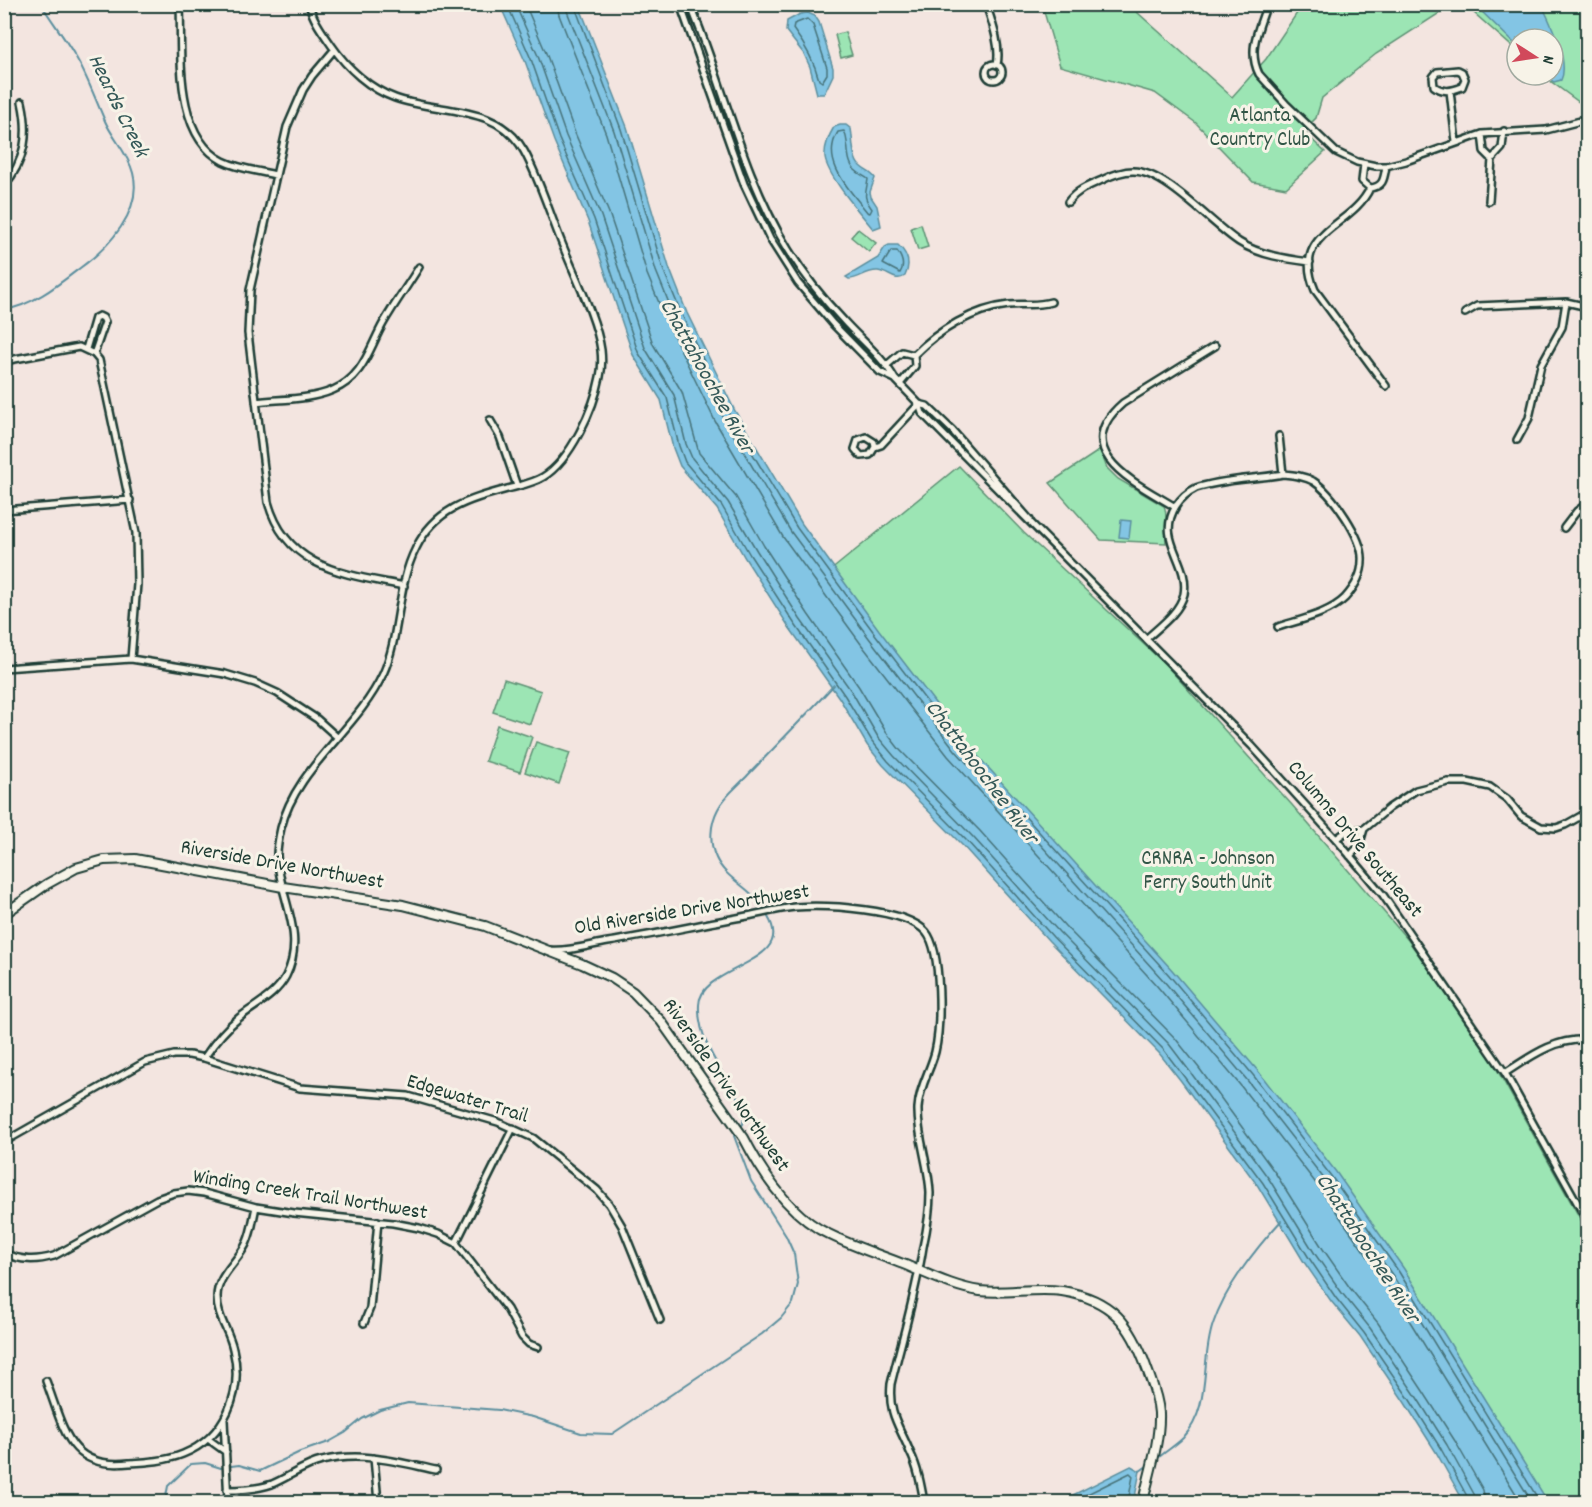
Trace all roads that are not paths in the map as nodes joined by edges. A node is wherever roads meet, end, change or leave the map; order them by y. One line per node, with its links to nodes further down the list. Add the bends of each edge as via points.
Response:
1 (180, 4): 18 (street, via 182,81 196,132 216,157 235,166)
2 (309, 4): 7 (street, via 312,16)
3 (680, 4): 35 (street, Columns Drive Southeast, via 744,184 770,239 798,283 833,324 880,372)
4 (690, 4): 34 (street, Columns Drive Southeast, via 740,146 776,228 815,289)
5 (986, 4): 8 (street)
6 (1267, 4): 16 (street, via 1253,53 1259,74 1331,147)
7 (334, 50): 18 (street, via 296,103); 45 (street, via 362,79 389,96 494,121 514,137 528,159 597,333 602,365 596,390 568,454 544,476)
8 (997, 65)
9 (1450, 92): 9 (street, via 1434,86 1435,74 1462,72 1464,83); 14 (street)
10 (22, 102): 19 (street, via 24,148)
11 (1587, 119): 12 (street, via 1546,130)
12 (1504, 131): 13 (street); 15 (street, via 1502,148)
13 (1482, 134): 14 (street); 15 (street, via 1484,151)
14 (1456, 142): 17 (street)
15 (1492, 159): 22 (street)
16 (1364, 164): 17 (street); 20 (street, via 1362,181)
17 (1386, 166): 20 (street, via 1383,182)
18 (276, 175): 38 (street, via 248,304)
19 (4, 186)
20 (1370, 188): 23 (street, via 1356,206 1317,240)
21 (1068, 201): 23 (street, via 1080,189 1119,172 1140,171 1165,183 1240,243 1265,253)
22 (1490, 201)
23 (1310, 262): 37 (street, via 1315,290)
24 (419, 267): 38 (street, via 384,321 365,363 348,381 321,394)
25 (1051, 302): 32 (street, via 1007,305 980,312 944,331)
26 (1566, 302): 27 (street); 28 (street, via 1477,306); 42 (street, via 1562,327 1541,365 1529,418)
27 (1587, 307)
28 (1465, 313)
29 (1215, 346): 48 (street, via 1123,402 1106,423 1104,451 1113,467)
30 (86, 349): 31 (street); 31 (street, via 99,316 105,322); 33 (street, via 72,348)
31 (94, 354): 46 (street, via 102,371)
32 (914, 355): 34 (street, via 902,352); 36 (street, via 915,366)
33 (4, 361)
34 (887, 364): 35 (street, Columns Drive Southeast)
35 (895, 379): 36 (street, Columns Drive Southeast)
36 (900, 384): 39 (street, Columns Drive Southeast)
37 (1386, 386)
38 (256, 402): 52 (street, via 268,502 285,538 324,568)
39 (919, 404): 43 (street); 50 (street, Columns Drive Southeast, via 922,413); 50 (street, Columns Drive Southeast, via 927,406 952,430)
40 (490, 420): 45 (street)
41 (1280, 436): 44 (street)
42 (1517, 440)
43 (875, 447)
44 (1282, 474): 48 (street, via 1203,486 1186,494); 53 (street, via 1305,478 1325,490 1356,536 1363,558 1358,579 1339,603)
45 (517, 486): 52 (street, via 468,500 438,518 416,547)
46 (130, 500): 49 (street); 55 (street, via 138,564)
47 (1587, 503): 51 (street)
48 (1175, 507): 54 (street, via 1169,531 1184,573 1184,593 1173,614)
49 (4, 510)
50 (1035, 526): 54 (street, Columns Drive Southeast)
51 (1564, 528)
52 (404, 586): 57 (street, via 383,673)
53 (1278, 627)
54 (1146, 639): 60 (street, Columns Drive Southeast, via 1252,746)
55 (131, 659): 56 (street); 57 (street, via 225,674 255,683 298,705)
56 (4, 668)
57 (338, 737): 62 (street, via 301,784 285,815 277,856)
58 (1587, 812): 59 (street, via 1556,828 1541,827 1521,816 1490,787 1448,782 1425,786 1407,795)
59 (1364, 829): 60 (street, via 1347,831); 61 (street, via 1359,846)
60 (1336, 839): 61 (street, Columns Drive Southeast)
61 (1350, 856): 67 (street, Columns Drive Southeast, via 1400,919)
62 (283, 887): 63 (street, Riverside Drive Northwest, via 152,861 118,859 90,863 61,875); 64 (street, Riverside Drive Northwest, via 403,905 485,926); 66 (street, via 294,933 291,964 285,978 270,996 226,1029)
63 (4, 914)
64 (545, 949): 75 (street, Riverside Drive Northwest, via 612,978 633,992 661,1021 775,1188 800,1215 836,1238); 75 (street, Old Riverside Drive Northwest, via 647,936 794,907 852,908 903,917 924,930 936,956 939,1022 918,1108 930,1194)
65 (1587, 1040): 67 (street, via 1553,1044)
66 (204, 1058): 68 (street, Edgewater Trail, via 300,1088 408,1096); 69 (street, Edgewater Trail, via 174,1054 145,1062)
67 (1505, 1073): 72 (street, Columns Drive Southeast)
68 (513, 1128): 73 (street); 76 (street, Edgewater Trail, via 553,1152 609,1204 622,1226)
69 (4, 1142)
70 (256, 1207): 71 (street, Winding Creek Trail Northwest); 74 (street, Winding Creek Trail Northwest, via 204,1193 174,1193 54,1256 27,1260); 80 (street, via 247,1244 224,1275 216,1296 237,1368 234,1394)
71 (378, 1221): 73 (street, Winding Creek Trail Northwest, via 419,1228); 77 (street, via 370,1308)
72 (1587, 1222)
73 (456, 1243): 78 (street, via 507,1309 522,1337)
74 (4, 1252)
75 (919, 1271): 88 (street, Old Riverside Drive Northwest, via 890,1398 894,1419 915,1465); 89 (street, Riverside Drive Northwest, via 980,1291 1049,1290 1074,1294 1094,1300 1125,1323 1139,1346 1158,1402 1158,1432)
76 (660, 1320)
77 (364, 1323)
78 (538, 1347)
79 (46, 1381): 81 (street, via 64,1429 80,1454 93,1461 116,1465 158,1460 182,1454)
80 (224, 1420): 81 (street); 82 (street)
81 (208, 1438): 82 (street)
82 (226, 1452): 85 (street)
83 (374, 1458): 84 (street); 85 (street, via 356,1456 323,1461 267,1485); 87 (street)
84 (436, 1470)
85 (227, 1490): 86 (street)
86 (228, 1503)
87 (378, 1503)
88 (924, 1503)
89 (1143, 1503)

